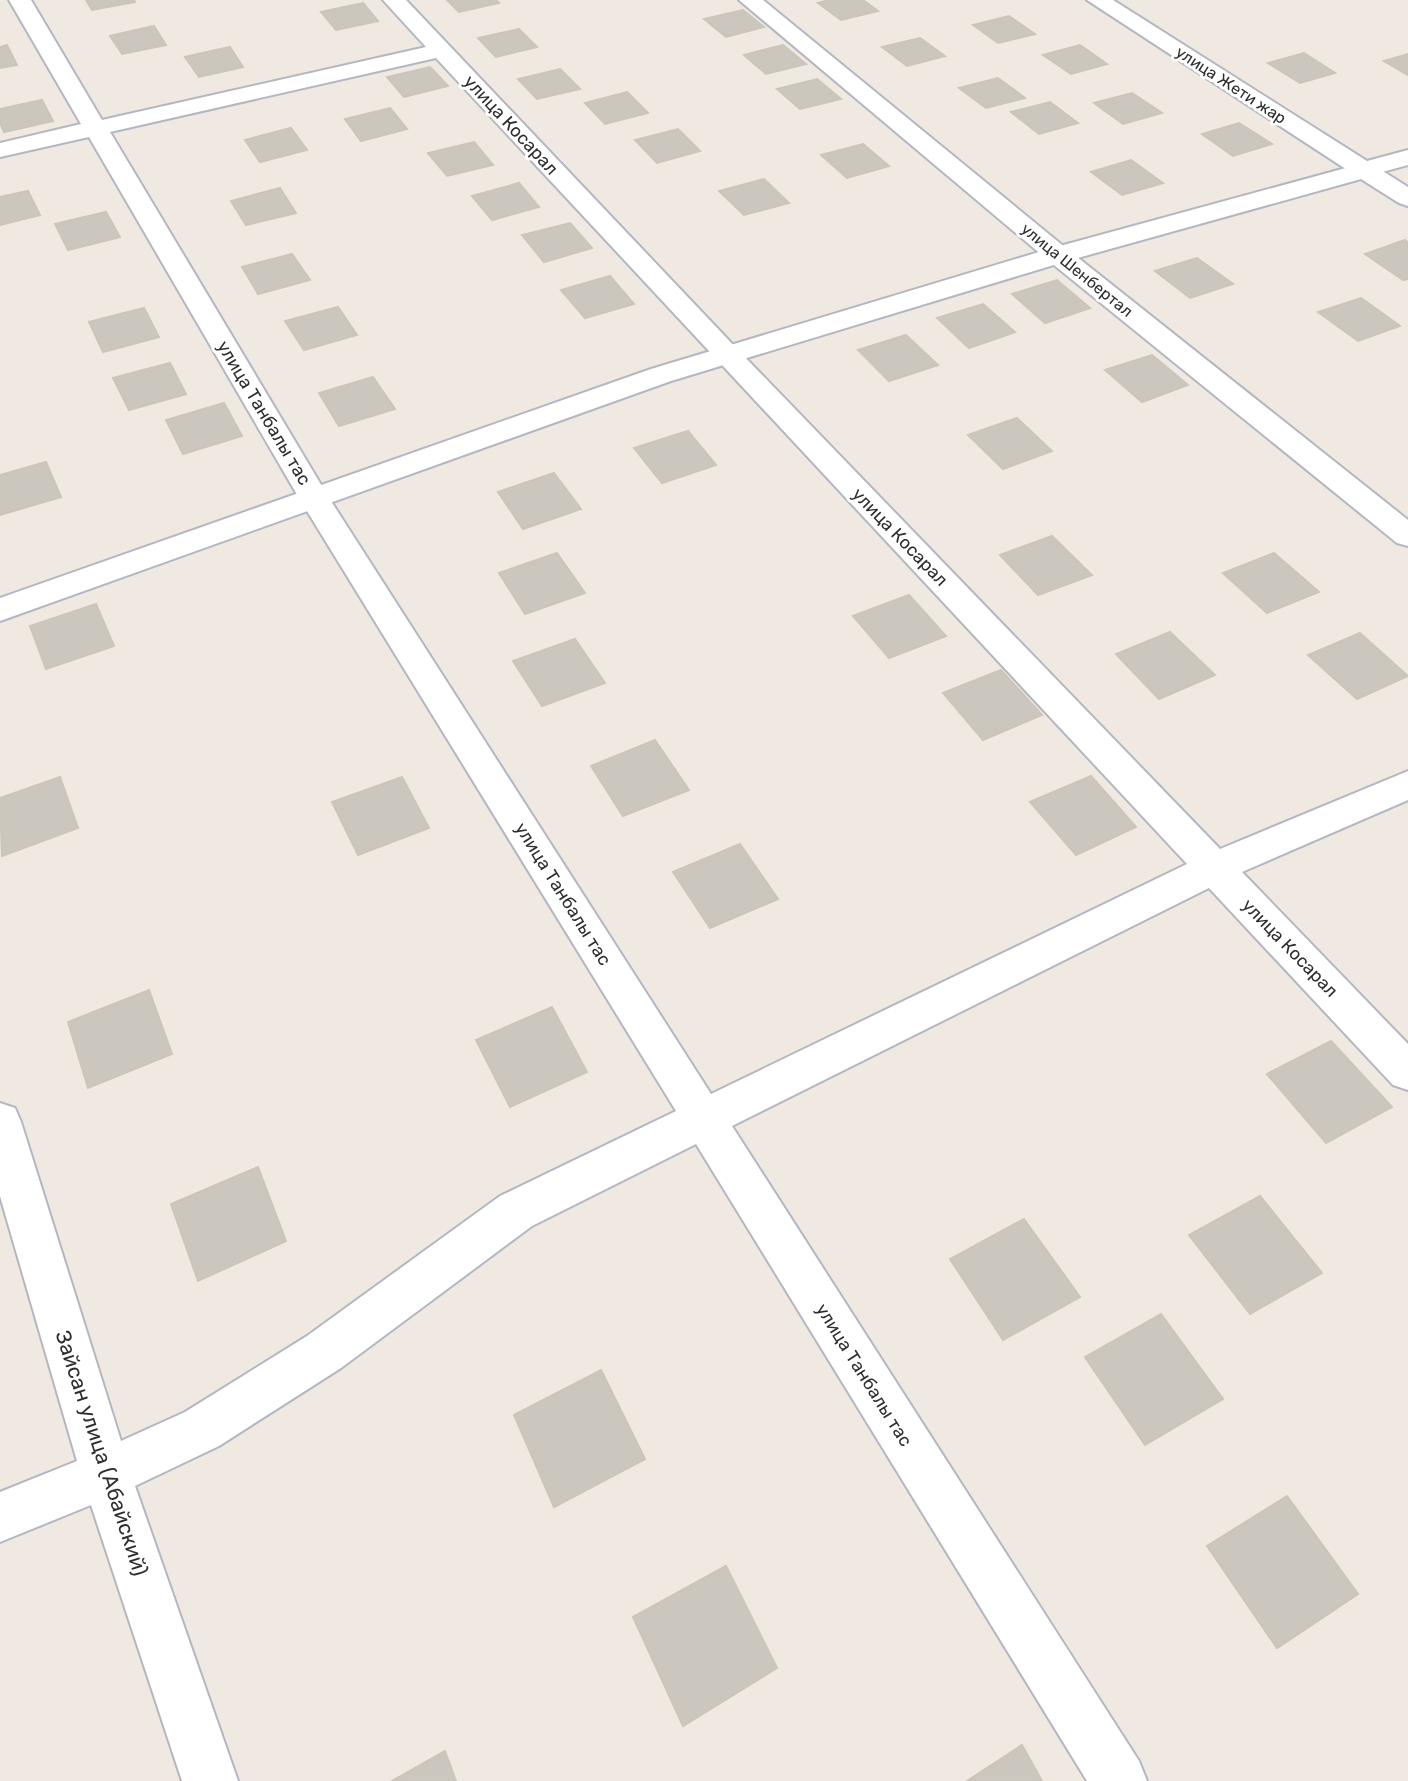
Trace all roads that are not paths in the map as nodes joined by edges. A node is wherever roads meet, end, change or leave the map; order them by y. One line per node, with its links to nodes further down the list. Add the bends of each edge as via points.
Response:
1 (20, 0): 6 (street, улица Танбалы тас)
2 (394, 0): 5 (street, улица Косарал)
3 (750, 0): 11 (street, улица Шенбертал)
4 (1098, 0): 9 (street, улица Жети жар)
5 (441, 50): 6 (street); 12 (street, улица Косарал)
6 (95, 128): 7 (street); 13 (street, улица Танбалы тас)
7 (0, 150)
8 (1408, 157): 9 (street)
9 (1364, 170): 10 (street, улица Жети жар); 11 (street)
10 (1408, 198)
11 (1058, 254): 12 (street); 14 (street, улица Шенбертал)
12 (728, 356): 13 (street, via 661,375); 17 (street, улица Косарал)
13 (314, 498): 15 (street); 19 (street, улица Танбалы тас)
14 (1408, 536)
15 (0, 610)
16 (1408, 785): 17 (street)
17 (1214, 868): 18 (street, улица Косарал); 19 (street)
18 (1408, 1072)
19 (704, 1119): 21 (street, via 516,1211 324,1352 202,1429); 24 (street, улица Танбалы тас)
20 (0, 1122): 21 (street, Зайсан улица (Абайский))
21 (106, 1475): 22 (street); 23 (street, Зайсан улица (Абайский))
22 (0, 1517)
23 (210, 1781)
24 (1119, 1781)

